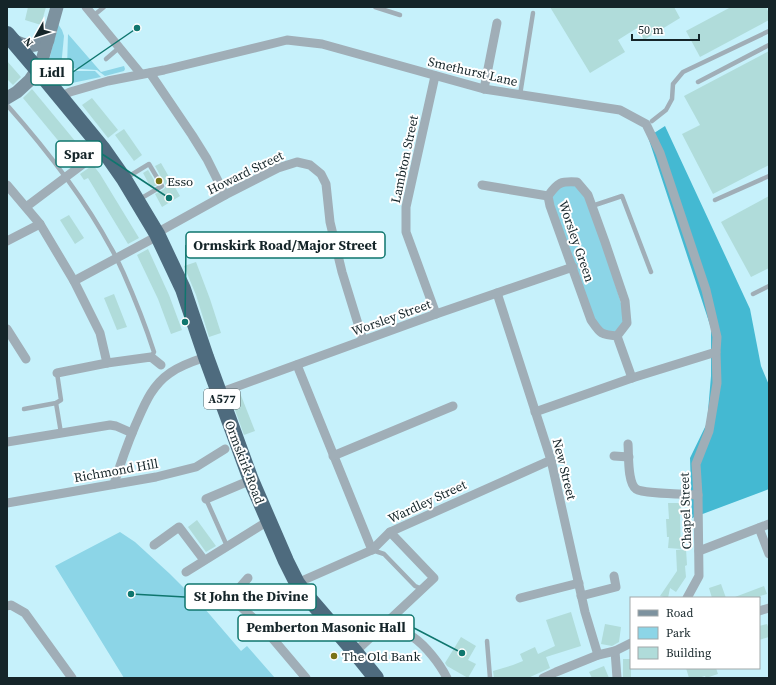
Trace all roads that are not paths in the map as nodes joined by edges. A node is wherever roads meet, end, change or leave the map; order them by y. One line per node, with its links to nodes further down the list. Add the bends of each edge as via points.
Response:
1 (57, 7): 11 (street)
2 (86, 7): 7 (street)
3 (104, 7): 7 (lane)
4 (375, 7): 6 (lane)
5 (533, 13): 20 (lane)
6 (400, 15)
7 (93, 16): 13 (street)
8 (497, 22): 19 (street)
9 (769, 31): 24 (lane, via 683,72 673,84 672,99 666,110)
10 (9, 36): 11 (street, via 19,43 30,46); 15 (highway, Ormskirk Road / A577)
11 (48, 40): 15 (street)
12 (769, 45): 18 (lane)
13 (120, 47): 14 (lane); 16 (street)
14 (106, 59)
15 (37, 70): 21 (street, via 26,84); 22 (highway, Ormskirk Road / A577)
16 (146, 73): 17 (street, Smethurst Lane, via 287,40 322,44); 22 (street, Smethurst Lane, via 77,90); 31 (street, via 192,135)
17 (435, 76): 19 (street, Smethurst Lane); 47 (street, Lambton Street, via 406,207 406,232)
18 (698, 82)
19 (484, 89): 20 (street, Smethurst Lane)
20 (520, 95): 51 (street, Smethurst Lane, via 620,110 646,124 660,153 706,290 717,337)
21 (7, 98)
22 (62, 98): 25 (highway, Ormskirk Road / A577)
23 (7, 105): 27 (lane)
24 (652, 121)
25 (103, 148): 27 (street); 28 (highway, Ormskirk Road / A577)
26 (769, 176): 34 (lane)
27 (66, 177): 36 (street); 40 (lane)
28 (124, 179): 33 (highway, Ormskirk Road / A577); 33 (lane, via 149,164 162,186)
29 (7, 185): 36 (street)
30 (482, 185): 32 (street)
31 (225, 195): 38 (street, Howard Street); 50 (street, Howard Street, via 278,168 297,162 310,164 321,174 326,184 330,222 342,272)
32 (548, 196): 35 (street, Worsley Green, via 554,188 565,181 577,182 588,195); 41 (street, Worsley Green)
33 (137, 200): 38 (highway, Ormskirk Road / A577)
34 (715, 200)
35 (592, 206): 42 (lane, via 622,196); 49 (street, Worsley Green, via 625,301 627,323)
36 (26, 207): 37 (street)
37 (40, 224): 39 (street); 43 (street)
38 (157, 234): 40 (street, Howard Street); 53 (highway, Ormskirk Road / A577, via 183,289)
39 (7, 241)
40 (116, 258): 43 (street, Howard Street); 52 (lane, via 145,325 154,352)
41 (573, 267): 45 (street, Worsley Street); 49 (street, Worsley Green, via 591,320 598,330 606,335)
42 (650, 272)
43 (74, 281): 55 (street, via 100,333)
44 (769, 286): 46 (lane)
45 (497, 293): 47 (street, Worsley Street); 64 (street, New Street)
46 (753, 294)
47 (436, 314): 50 (street, Worsley Street)
48 (7, 329): 54 (street)
49 (617, 336): 59 (street)
50 (363, 340): 57 (street, Worsley Street)
51 (716, 352): 59 (street); 76 (street, Chapel Street, via 717,383 709,431 696,464)
52 (151, 357): 55 (street); 56 (street)
53 (206, 357): 60 (highway, Ormskirk Road / A577); 66 (street, via 182,366 162,379 150,394)
54 (26, 359)
55 (107, 363): 58 (street)
56 (161, 365)
57 (297, 365): 60 (street, Worsley Street); 70 (street)
58 (57, 373): 61 (lane, via 61,400)
59 (632, 378): 64 (street)
60 (220, 393): 74 (highway, Ormskirk Road / A577)
61 (56, 403): 63 (lane); 65 (lane)
62 (452, 406): 70 (street)
63 (24, 409)
64 (536, 412): 73 (street, New Street)
65 (61, 433): 66 (street, via 110,425); 67 (street)
66 (132, 433): 75 (street)
67 (7, 442)
68 (628, 444): 72 (street)
69 (225, 449): 75 (street, Richmond Hill, via 196,467)
70 (333, 456): 85 (street)
71 (614, 456): 72 (street)
72 (629, 457): 76 (street, via 629,472 636,489 645,492)
73 (551, 460): 82 (street, Wardley Street); 93 (street, New Street)
74 (252, 480): 77 (street); 79 (highway, Ormskirk Road / A577)
75 (114, 484): 78 (street, Richmond Hill)
76 (698, 495): 86 (street, Chapel Street)
77 (206, 500): 84 (lane)
78 (7, 502)
79 (268, 520): 84 (street); 92 (highway, Ormskirk Road / A577)
80 (769, 524): 81 (street)
81 (759, 528): 86 (street); 87 (street)
82 (390, 532): 85 (street, Wardley Street); 94 (street, via 434,578)
83 (154, 545): 88 (street, via 179,527)
84 (227, 546): 88 (street)
85 (372, 550): 92 (street, Wardley Street); 94 (lane, via 384,554 415,586)
86 (699, 551): 96 (street, Chapel Street, via 699,576)
87 (769, 554)
88 (204, 560): 89 (street)
89 (186, 572)
90 (614, 576): 95 (street, via 616,587)
91 (248, 578): 106 (street, via 242,586 241,607 262,626)
92 (297, 583): 103 (highway, Ormskirk Road / A577)
93 (579, 583): 95 (street, New Street); 97 (street)
94 (422, 589): 99 (street)
95 (581, 596): 104 (street, New Street)
96 (688, 597)
97 (520, 598)
98 (7, 606): 105 (street, via 11,605 25,613)
99 (385, 624): 103 (street); 108 (street, via 413,637 443,670)
100 (487, 641): 109 (lane)
101 (630, 644): 102 (street)
102 (615, 651): 104 (street); 111 (street)
103 (355, 652): 107 (highway, Ormskirk Road / A577)
104 (598, 655): 110 (street)
105 (72, 678)
106 (306, 678)
107 (376, 678)
108 (447, 678)
109 (490, 678)
110 (543, 678)
111 (618, 678)

